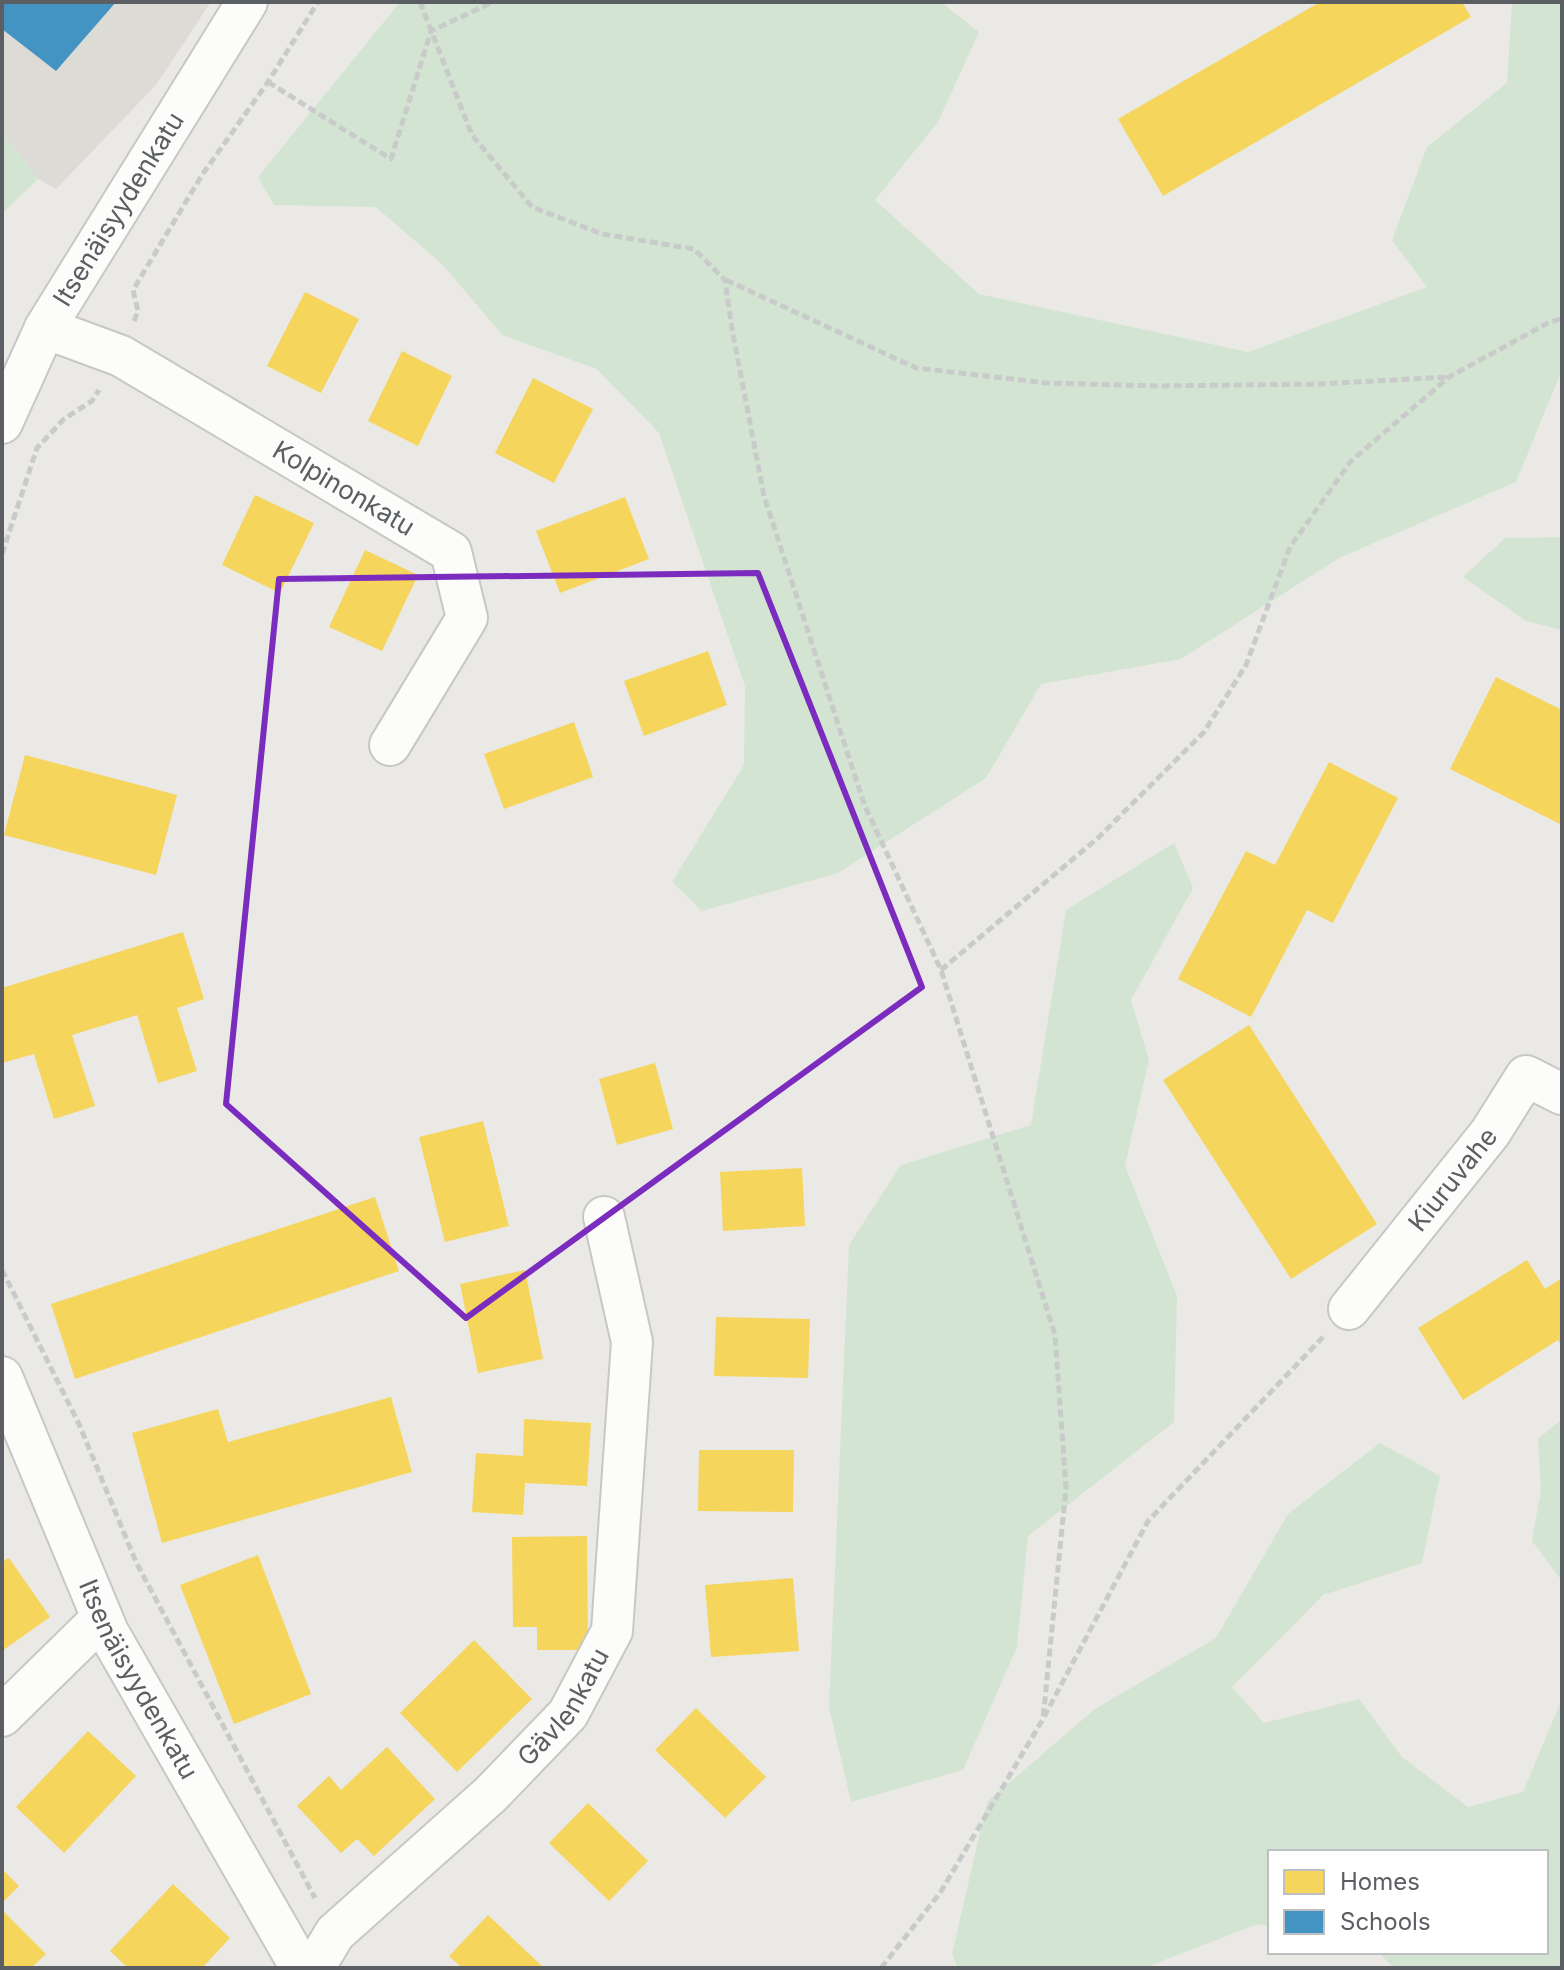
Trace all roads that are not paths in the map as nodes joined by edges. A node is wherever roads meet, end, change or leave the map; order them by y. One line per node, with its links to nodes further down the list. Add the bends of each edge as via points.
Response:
1 (247, 2): 2 (street, Itsenäisyydenkatu)
2 (45, 328): 3 (street, Itsenäisyydenkatu); 4 (street, Kolpinonkatu, via 121,356 451,552 467,618)
3 (2, 423)
4 (390, 745)
5 (1562, 1094): 7 (street, Kiuruvahe, via 1526,1076 1490,1133)
6 (604, 1217): 12 (street, Gävlenkatu, via 632,1342 612,1631 568,1714 491,1794 335,1933)
7 (1349, 1309)
8 (2, 1377): 9 (street, Itsenäisyydenkatu)
9 (102, 1618): 10 (street); 11 (street, Itsenäisyydenkatu)
10 (2, 1716)
11 (301, 1968)
12 (314, 1968)

